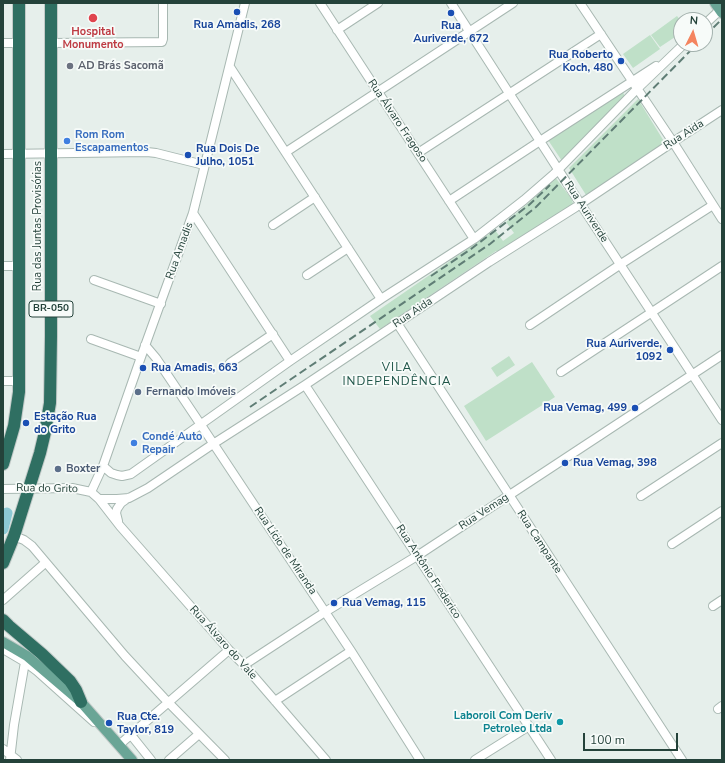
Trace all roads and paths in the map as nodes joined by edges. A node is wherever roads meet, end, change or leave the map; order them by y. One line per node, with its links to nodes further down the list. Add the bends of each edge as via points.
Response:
1 (19, 3): 15 (highway, Rua das Juntas Provisórias / BR-050)
2 (51, 3): 13 (highway, Rua das Juntas Provisórias / BR-050)
3 (163, 3): 13 (street, via 162,42)
4 (245, 3): 17 (street, Rua Amadis)
5 (320, 3): 10 (street, Rua Álvaro Fragoso)
6 (378, 3): 10 (street)
7 (451, 3): 11 (street, Rua Auriverde)
8 (513, 3): 11 (street)
9 (580, 3): 12 (street)
10 (337, 30): 20 (street, Rua Álvaro Fragoso)
11 (469, 32): 20 (street); 21 (street, Rua Auriverde)
12 (601, 34): 18 (street); 21 (street)
13 (51, 42): 29 (highway, Rua das Juntas Provisórias / BR-050)
14 (3, 43): 15 (street)
15 (19, 43): 28 (highway, Rua das Juntas Provisórias / BR-050)
16 (673, 54): 18 (street); 19 (street)
17 (230, 67): 25 (street); 30 (street, Rua Amadis)
18 (632, 82): 19 (street); 23 (street)
19 (637, 89): 24 (street); 31 (street)
20 (378, 92): 25 (street); 26 (street, Rua Álvaro Fragoso)
21 (509, 94): 23 (street, Rua Auriverde); 26 (street)
22 (722, 110): 24 (street, Rua Aida)
23 (540, 141): 31 (street, Rua Auriverde); 33 (street)
24 (673, 142): 34 (street, Rua Aida); 35 (street)
25 (286, 152): 32 (street)
26 (418, 153): 33 (street, Rua Álvaro Fragoso)
27 (3, 154): 28 (street)
28 (23, 154): 29 (street); 43 (highway, Rua das Juntas Provisórias / BR-050)
29 (47, 154): 30 (street, via 147,152); 70 (highway, Rua das Juntas Provisórias / BR-050, via 50,398 40,453)
30 (204, 165): 36 (street, Rua Amadis)
31 (559, 170): 34 (street, Rua Auriverde); 39 (street)
32 (315, 197): 38 (street); 40 (street)
33 (449, 201): 39 (street, Rua Álvaro Fragoso)
34 (581, 204): 41 (street, Rua Auriverde); 50 (street, Rua Aida)
35 (713, 205): 37 (street); 41 (street)
36 (193, 213): 48 (street, Rua Amadis); 52 (street)
37 (722, 219)
38 (273, 225)
39 (474, 239): 47 (street)
40 (348, 248): 45 (street); 47 (street)
41 (621, 264): 49 (street, Rua Auriverde); 51 (street)
42 (3, 266): 43 (street)
43 (19, 266): 62 (highway, Rua das Juntas Provisórias / BR-050)
44 (722, 266): 49 (street)
45 (307, 276)
46 (94, 280): 48 (street)
47 (381, 299): 57 (street)
48 (161, 304): 54 (street, Rua Amadis)
49 (652, 312): 59 (street); 60 (street, Rua Auriverde)
50 (397, 323): 63 (street, Rua Aida); 73 (street, Rua Campante)
51 (530, 325)
52 (273, 334): 57 (street); 58 (street)
53 (91, 338): 56 (street)
54 (145, 345): 56 (street, Rua Amadis); 65 (street, Rua Lício de Miranda)
55 (722, 355): 60 (street, Rua Vemag)
56 (141, 357): 69 (street, Rua Amadis)
57 (290, 361): 65 (street)
58 (230, 363)
59 (561, 372)
60 (692, 375): 64 (street, Rua Auriverde); 73 (street, Rua Vemag)
61 (3, 381): 62 (street)
62 (19, 381): 68 (highway, Rua das Juntas Provisórias / BR-050, via 14,426)
63 (305, 385): 67 (street, Rua Aida); 81 (street, Rua Antônio Frederico)
64 (722, 420)
65 (201, 425): 67 (street, Rua Lício de Miranda); 69 (street, via 131,474 117,475)
66 (722, 443): 74 (street)
67 (214, 444): 75 (street, Rua Aida); 87 (street, Rua Lício de Miranda)
68 (3, 464)
69 (103, 466): 72 (street, Rua Amadis)
70 (23, 488): 71 (street, Rua do Grito); 72 (street, Rua do Grito, via 72,488); 79 (highway, Rua das Juntas Provisórias / BR-050)
71 (3, 489)
72 (91, 492): 76 (street, Rua Álvaro do Vale)
73 (509, 496): 81 (street, Rua Vemag); 114 (street, Rua Campante)
74 (641, 496)
75 (129, 498): 76 (street, Rua Aida); 78 (street, via 117,509)
76 (99, 499): 78 (street, Rua Álvaro do Vale)
77 (722, 511): 80 (street)
78 (120, 526): 91 (street, Rua Álvaro do Vale)
79 (14, 536): 82 (highway, Rua das Juntas Provisórias / BR-050); 83 (street, via 28,542)
80 (672, 544)
81 (417, 556): 87 (street, Rua Vemag); 98 (street, Rua Antônio Frederico)
82 (3, 563)
83 (45, 563): 84 (street); 97 (street)
84 (3, 600)
85 (722, 600): 86 (street)
86 (713, 606)
87 (325, 612): 92 (street, Rua Lício de Miranda); 94 (street, Rua Vemag)
88 (3, 620): 96 (highway, via 70,682)
89 (3, 642): 96 (main road, via 27,656)
90 (3, 649): 93 (street)
91 (228, 650): 94 (street, Rua Álvaro do Vale); 97 (street)
92 (351, 651): 95 (street); 111 (street, Rua Lício de Miranda)
93 (25, 662): 99 (street); 104 (street)
94 (244, 665): 95 (street, Rua Álvaro do Vale)
95 (275, 701): 110 (street, Rua Álvaro do Vale)
96 (81, 702): 99 (main road)
97 (168, 703): 100 (street); 101 (street)
98 (529, 726): 112 (street); 113 (street, Rua Antônio Frederico)
99 (105, 729): 102 (main road)
100 (199, 734): 108 (street); 109 (street)
101 (131, 735): 102 (street); 107 (street)
102 (119, 745): 106 (main road)
103 (3, 749): 104 (street)
104 (10, 757): 105 (street)
105 (17, 760)
106 (132, 760)
107 (151, 760)
108 (169, 760)
109 (225, 760)
110 (326, 760)
111 (420, 760)
112 (475, 760)
113 (551, 760)
114 (682, 760)

